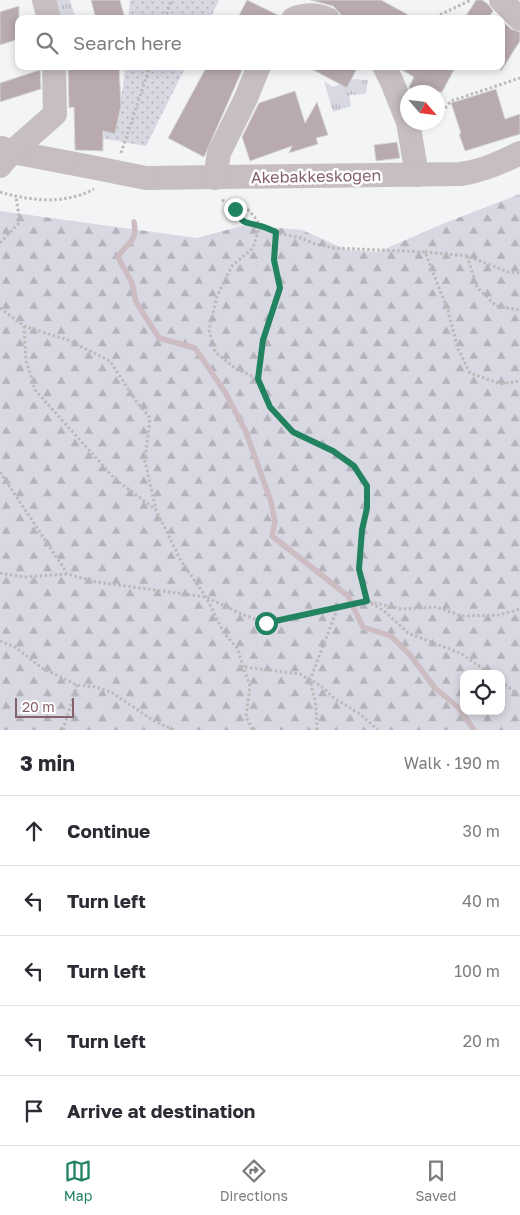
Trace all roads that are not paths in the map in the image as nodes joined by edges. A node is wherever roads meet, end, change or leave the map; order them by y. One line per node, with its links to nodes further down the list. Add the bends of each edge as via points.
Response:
1 (44, 0): 3 (street)
2 (501, 0): 4 (street)
3 (48, 15)
4 (520, 20)
5 (54, 70): 11 (street, Akebakkeskogen, via 55,114)
6 (257, 70): 13 (street, via 219,153)
7 (386, 70): 8 (street)
8 (400, 102)
9 (409, 130): 12 (street)
10 (520, 154): 12 (street, Akebakkeskogen, via 476,172)
11 (4, 155): 13 (street, Akebakkeskogen, bridge, via 146,178 198,176)
12 (417, 175): 13 (street, Akebakkeskogen)
13 (216, 189)

